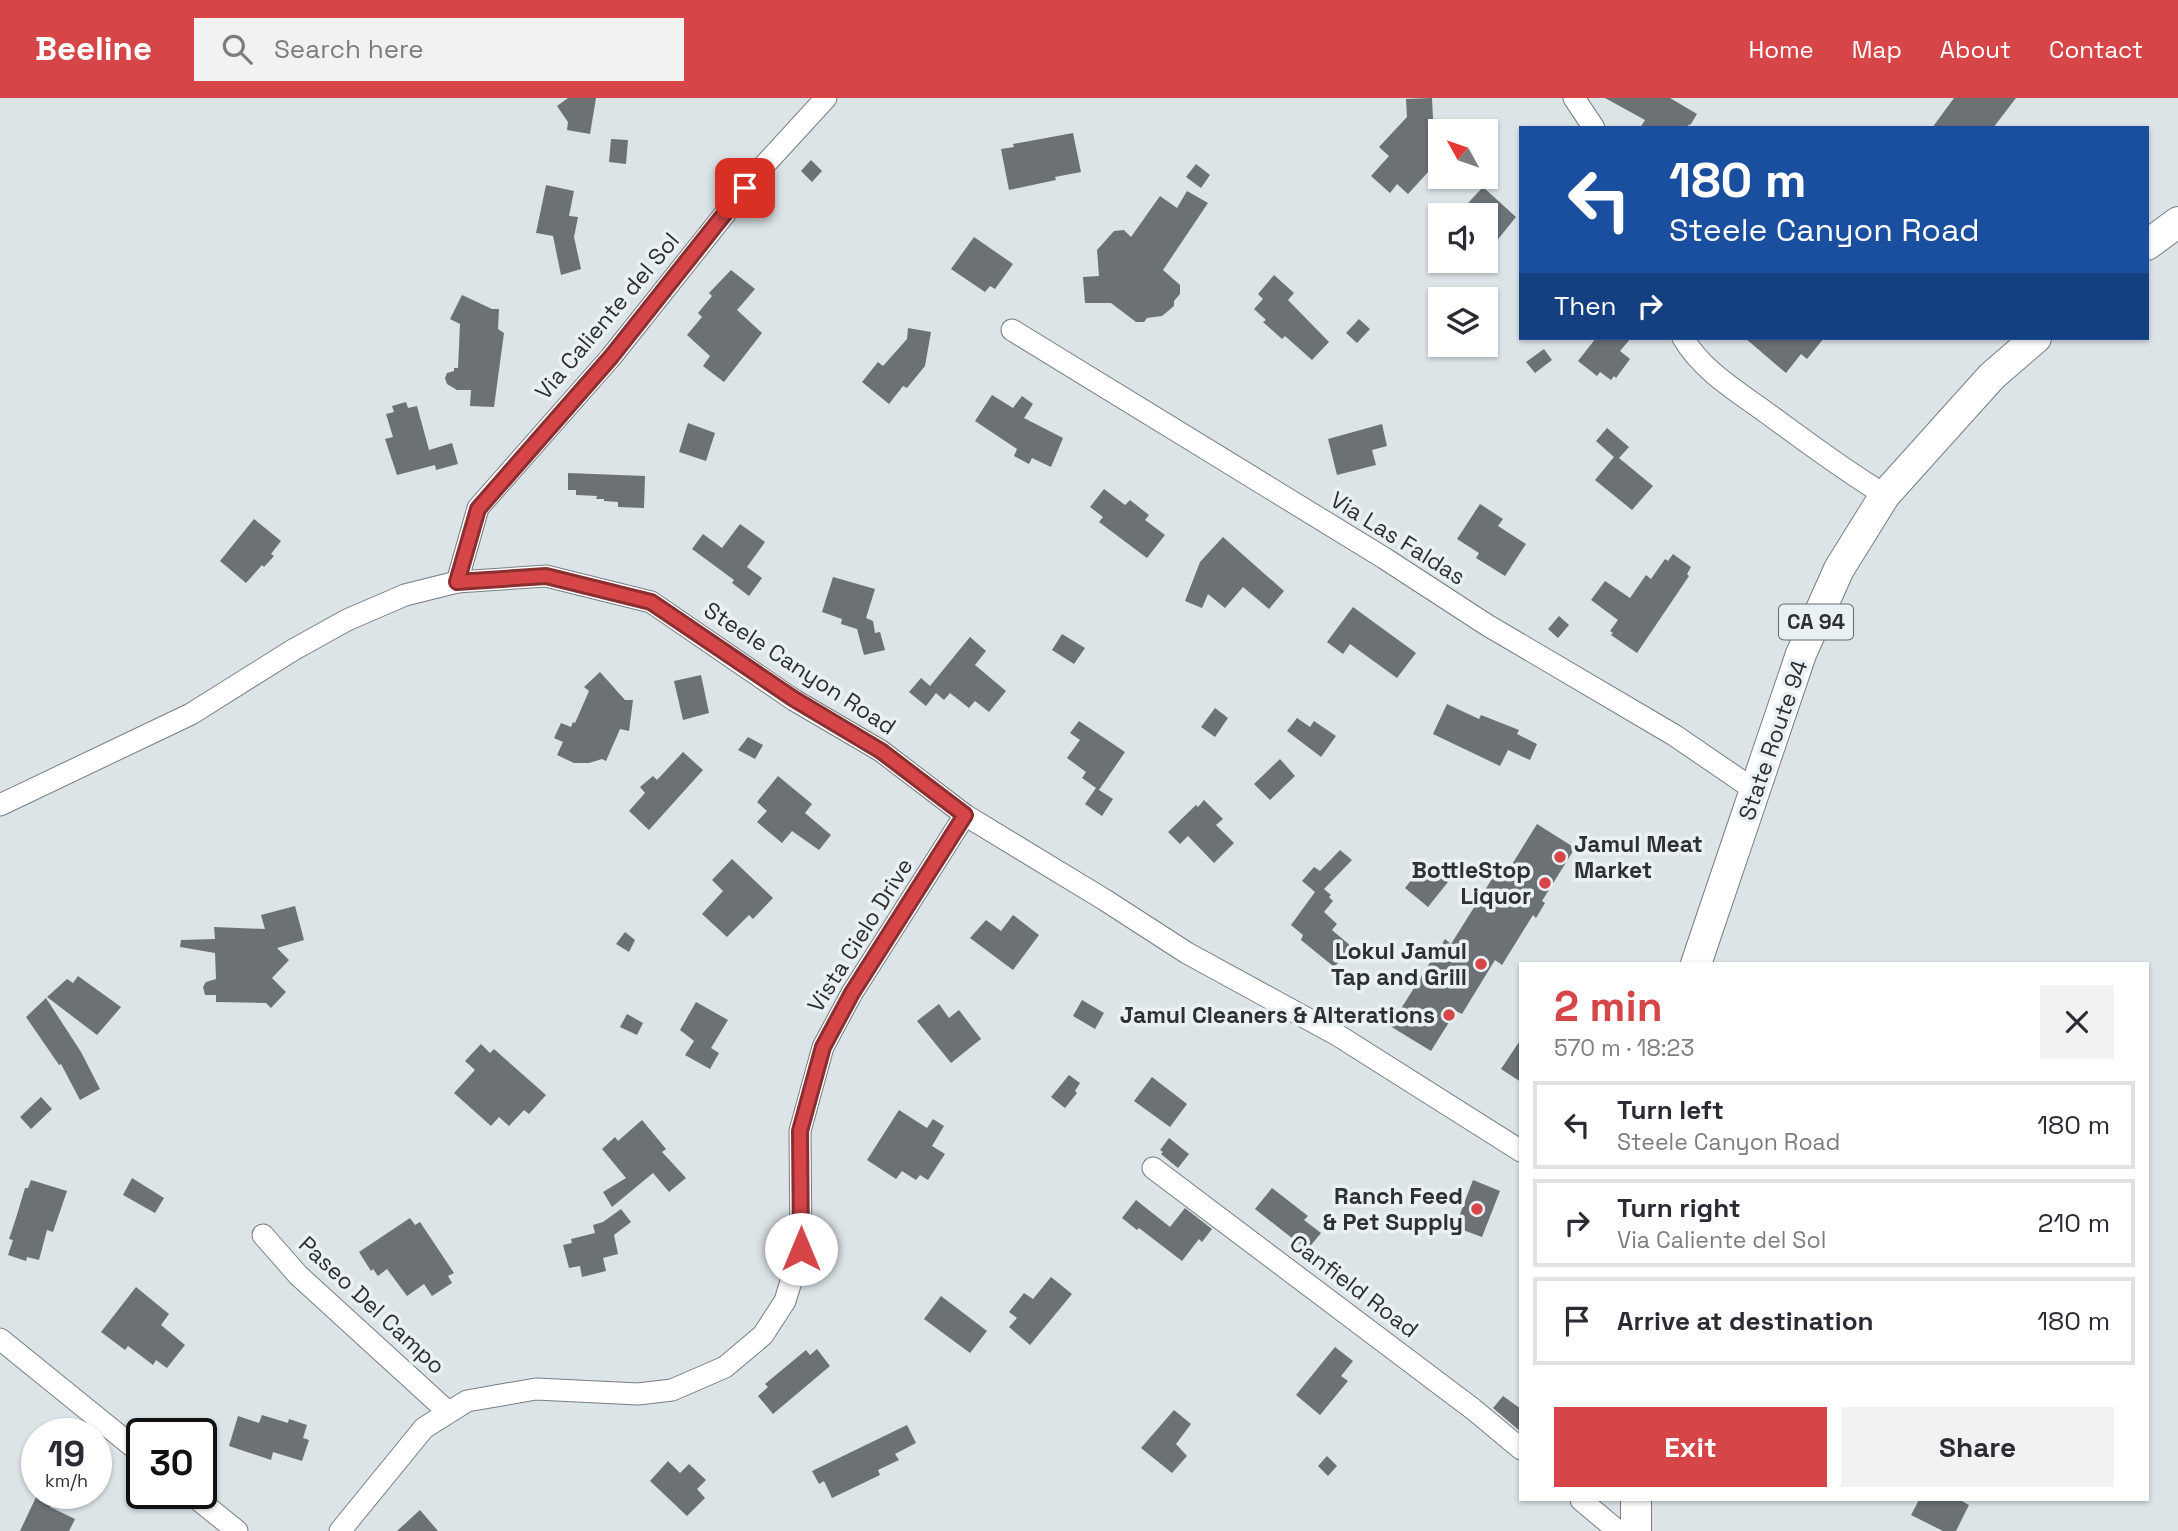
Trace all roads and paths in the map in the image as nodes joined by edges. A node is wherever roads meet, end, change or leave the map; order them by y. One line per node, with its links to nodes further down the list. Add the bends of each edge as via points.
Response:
1 (826, 98): 10 (street, Via Caliente del Sol, via 758,171 611,357 478,509)
2 (1574, 98): 3 (street)
3 (1593, 126)
4 (2178, 222): 5 (highway)
5 (2149, 244)
6 (1012, 330): 11 (street, Via Las Faldas, via 1488,625 1674,734)
7 (1684, 340): 9 (street, via 1712,372)
8 (2034, 340): 9 (highway, State Route 94 / CA 94, via 1992,376)
9 (1885, 495): 11 (highway, State Route 94 / CA 94, via 1839,569 1801,654)
10 (457, 582): 12 (street, Steele Canyon Road, via 405,595 347,620 191,714); 13 (street, Steele Canyon Road, via 546,576 651,602 794,699 881,751)
11 (1756, 791): 14 (highway, State Route 94 / CA 94)
12 (0, 805)
13 (965, 815): 15 (street, Steele Canyon Road, via 1187,953 1339,1036); 19 (street, Vista Cielo Drive, via 823,1047 800,1131 801,1249 785,1301 762,1335 725,1367 672,1390 638,1394 536,1389 467,1401)
14 (1697, 962)
15 (1519, 1150)
16 (1153, 1168): 21 (street, Canfield Road)
17 (263, 1235): 19 (street, Paseo Del Campo, via 298,1275)
18 (0, 1339): 20 (street)
19 (447, 1411): 26 (street, Vista Cielo Drive, via 424,1428)
20 (126, 1441)
21 (1519, 1448)
22 (1582, 1501): 27 (street)
23 (1636, 1501): 28 (highway)
24 (209, 1509): 25 (street)
25 (236, 1531)
26 (340, 1531)
27 (1618, 1531)
28 (1636, 1531)

